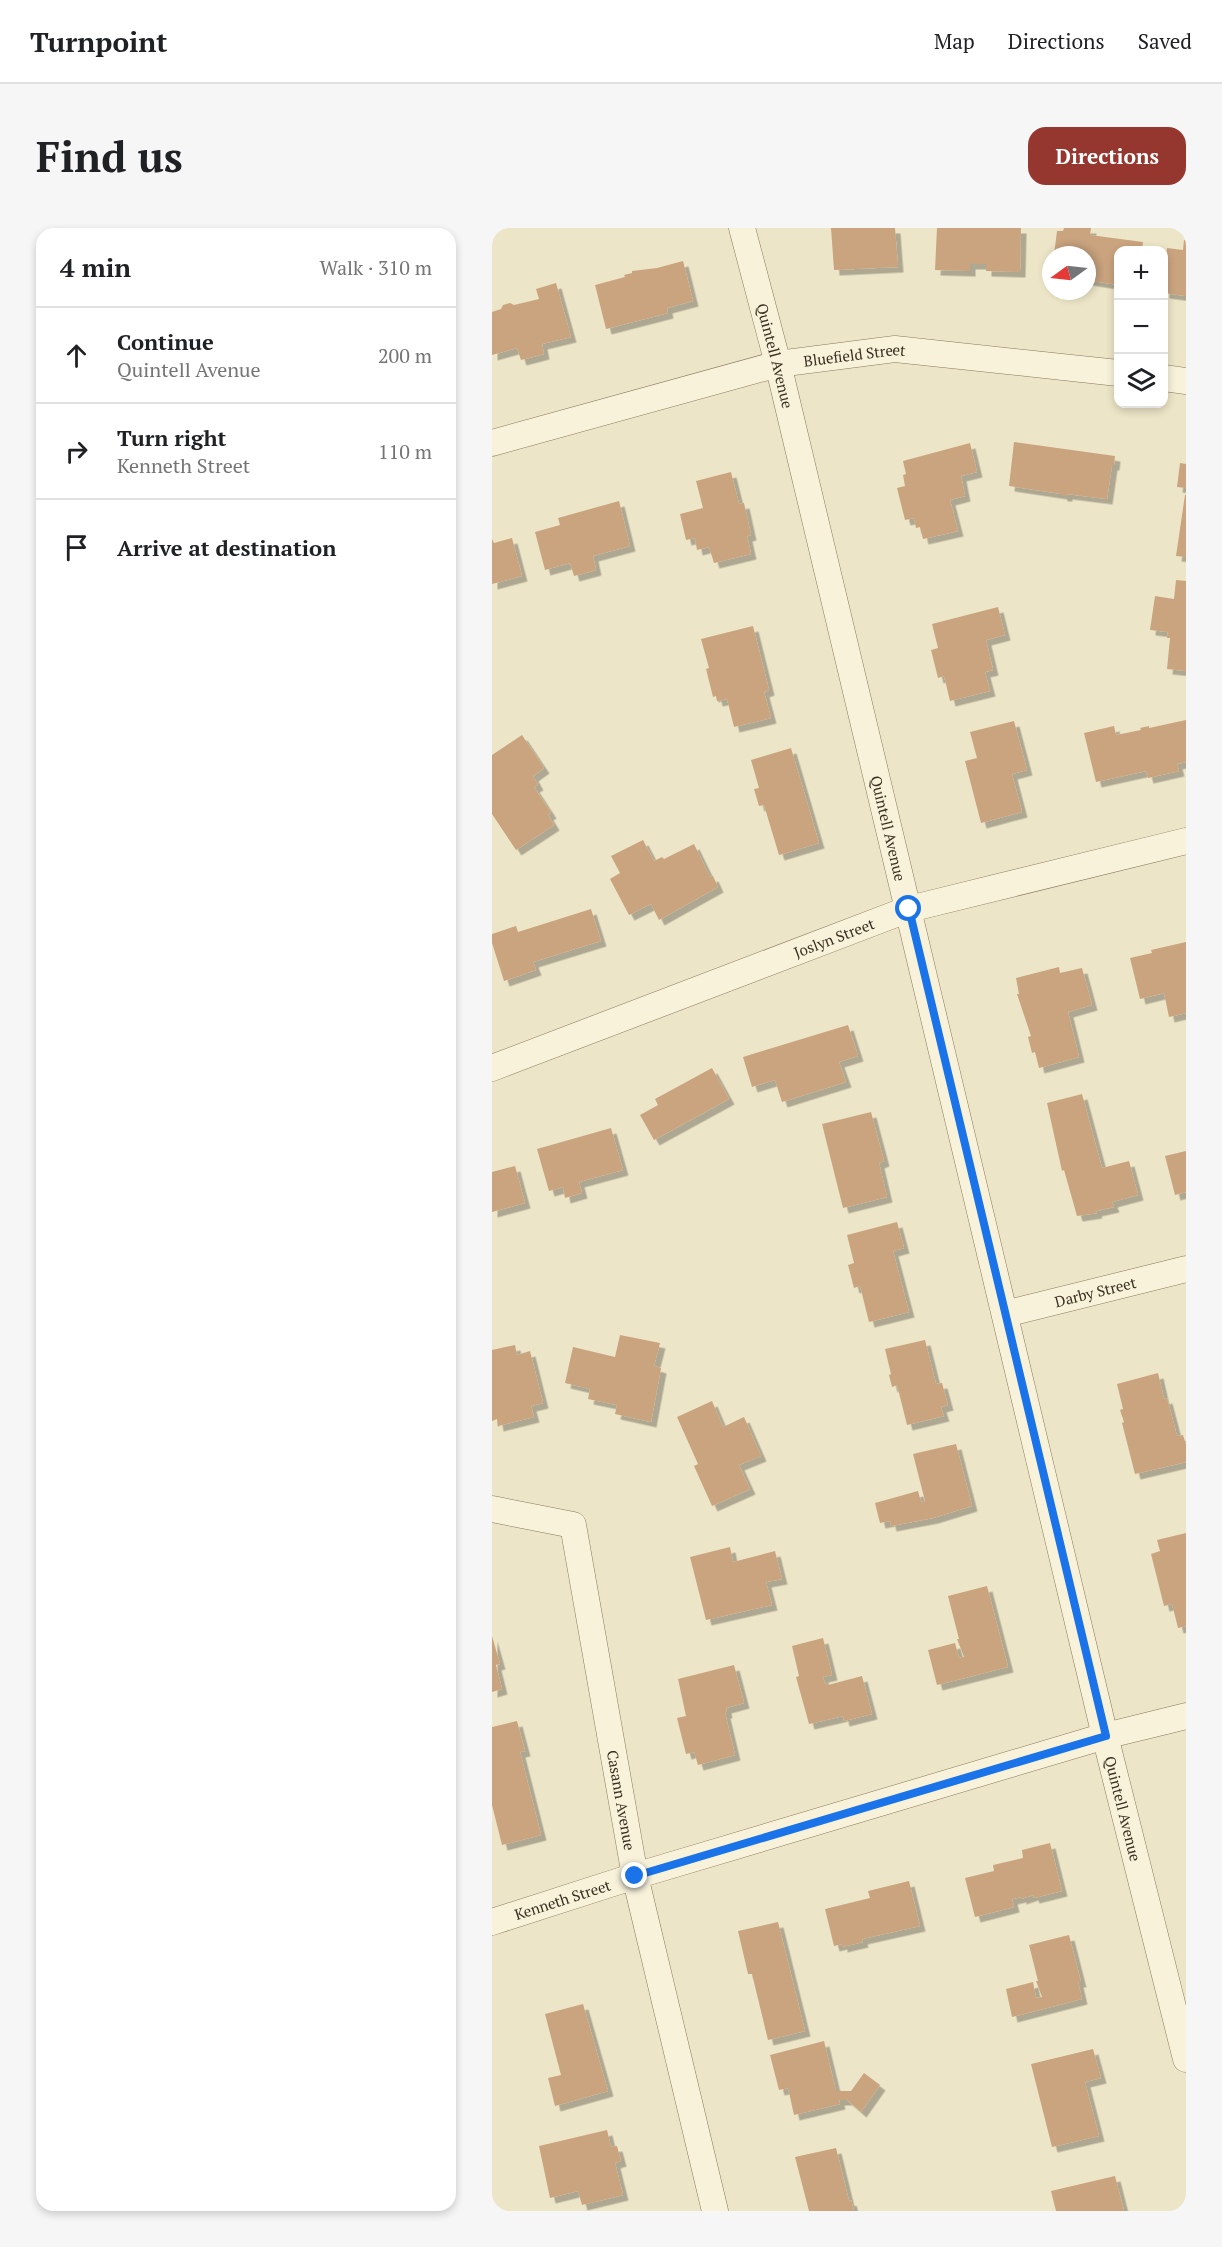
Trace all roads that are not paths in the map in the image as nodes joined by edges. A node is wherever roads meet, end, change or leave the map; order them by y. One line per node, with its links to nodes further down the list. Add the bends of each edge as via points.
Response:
1 (742, 228): 2 (street, Quintell Avenue)
2 (778, 364): 3 (street, Bluefield Street, via 895,349); 6 (street, Bluefield Street); 8 (street, Quintell Avenue)
3 (1114, 372)
4 (1168, 379): 5 (street)
5 (1186, 381)
6 (492, 443)
7 (1186, 841): 8 (street, Joslyn Street)
8 (909, 909): 9 (street, Joslyn Street); 11 (street, Quintell Avenue)
9 (492, 1068)
10 (1186, 1269): 11 (street, Darby Street)
11 (1005, 1314): 14 (street, Quintell Avenue)
12 (492, 1509): 15 (street, Casann Avenue, via 573,1525)
13 (1186, 1716): 14 (street, Kenneth Street)
14 (1106, 1736): 15 (street, Kenneth Street); 17 (street, Quintell Avenue)
15 (635, 1876): 16 (street, Kenneth Street); 18 (street, Casann Avenue)
16 (492, 1922)
17 (1186, 2059)
18 (715, 2211)

